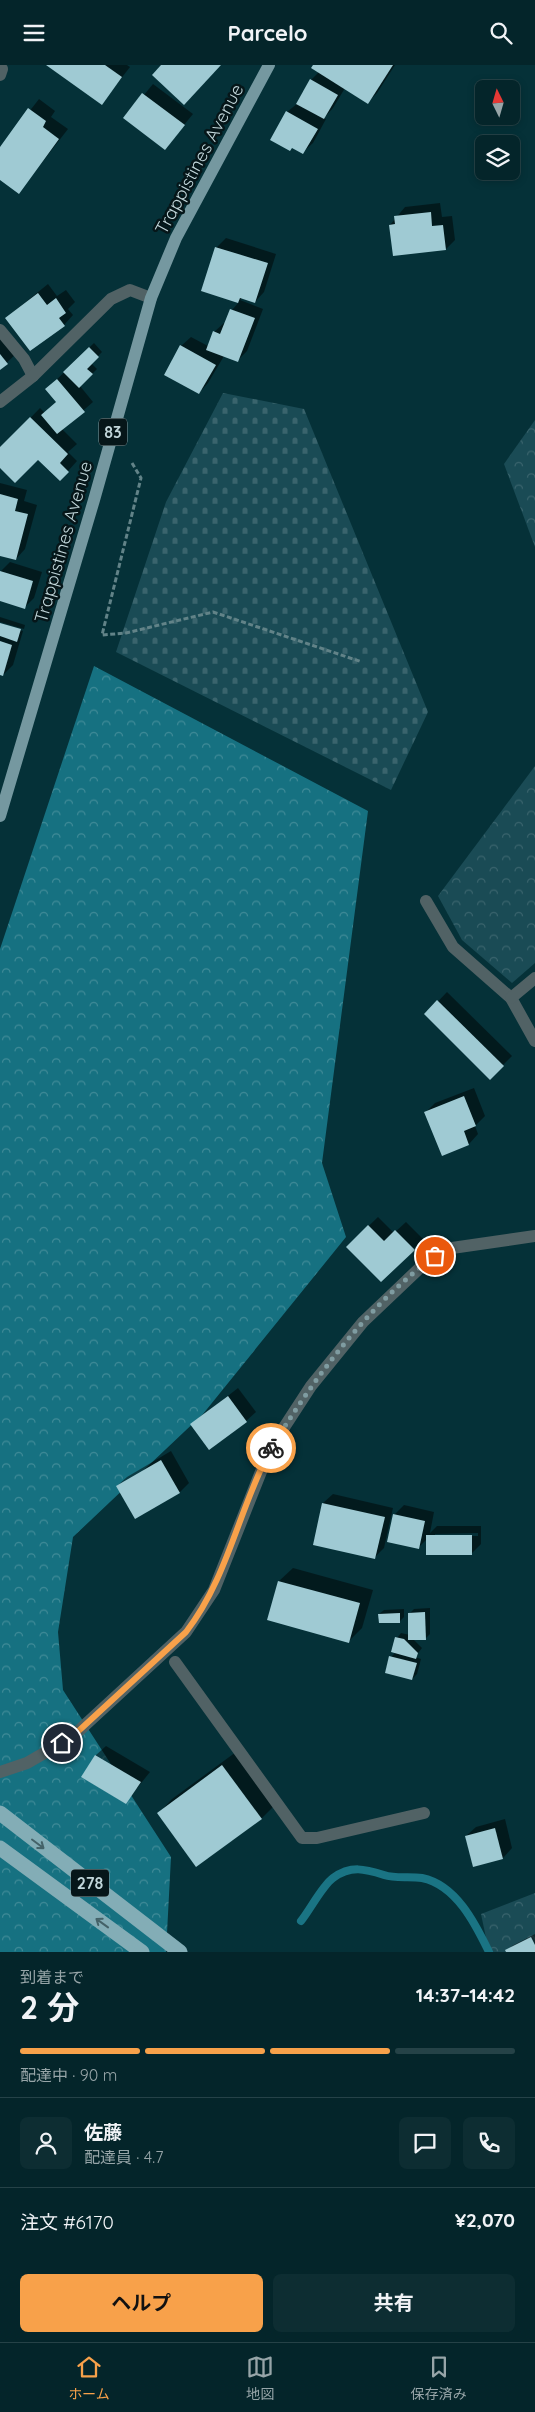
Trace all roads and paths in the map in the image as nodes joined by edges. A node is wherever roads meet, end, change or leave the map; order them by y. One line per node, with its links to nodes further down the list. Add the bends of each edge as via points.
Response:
1 (269, 65): 2 (main road, Trappistines Avenue / 83, via 184,223)
2 (151, 298): 4 (street, via 130,290 111,299); 8 (main road, Trappistines Avenue / 83)
3 (0, 331): 4 (street, via 24,359)
4 (33, 376): 5 (street)
5 (0, 402)
6 (132, 463): 7 (path, via 141,478 102,635 126,633 213,612)
7 (362, 663)
8 (0, 816)
9 (426, 901): 11 (street, via 453,947)
10 (535, 978): 11 (street)
11 (511, 998): 12 (street)
12 (535, 1041)
13 (535, 1235): 15 (street, via 445,1249 425,1263 362,1321 311,1386 270,1449 214,1590 186,1632 72,1737 27,1763)
14 (175, 1662): 17 (street, via 302,1838 317,1838)
15 (0, 1772)
16 (0, 1813): 20 (highway, 278, one-way to 20)
17 (424, 1813)
18 (0, 1848): 19 (highway, 278, one-way to 18)
19 (142, 1952)
20 (180, 1952)

